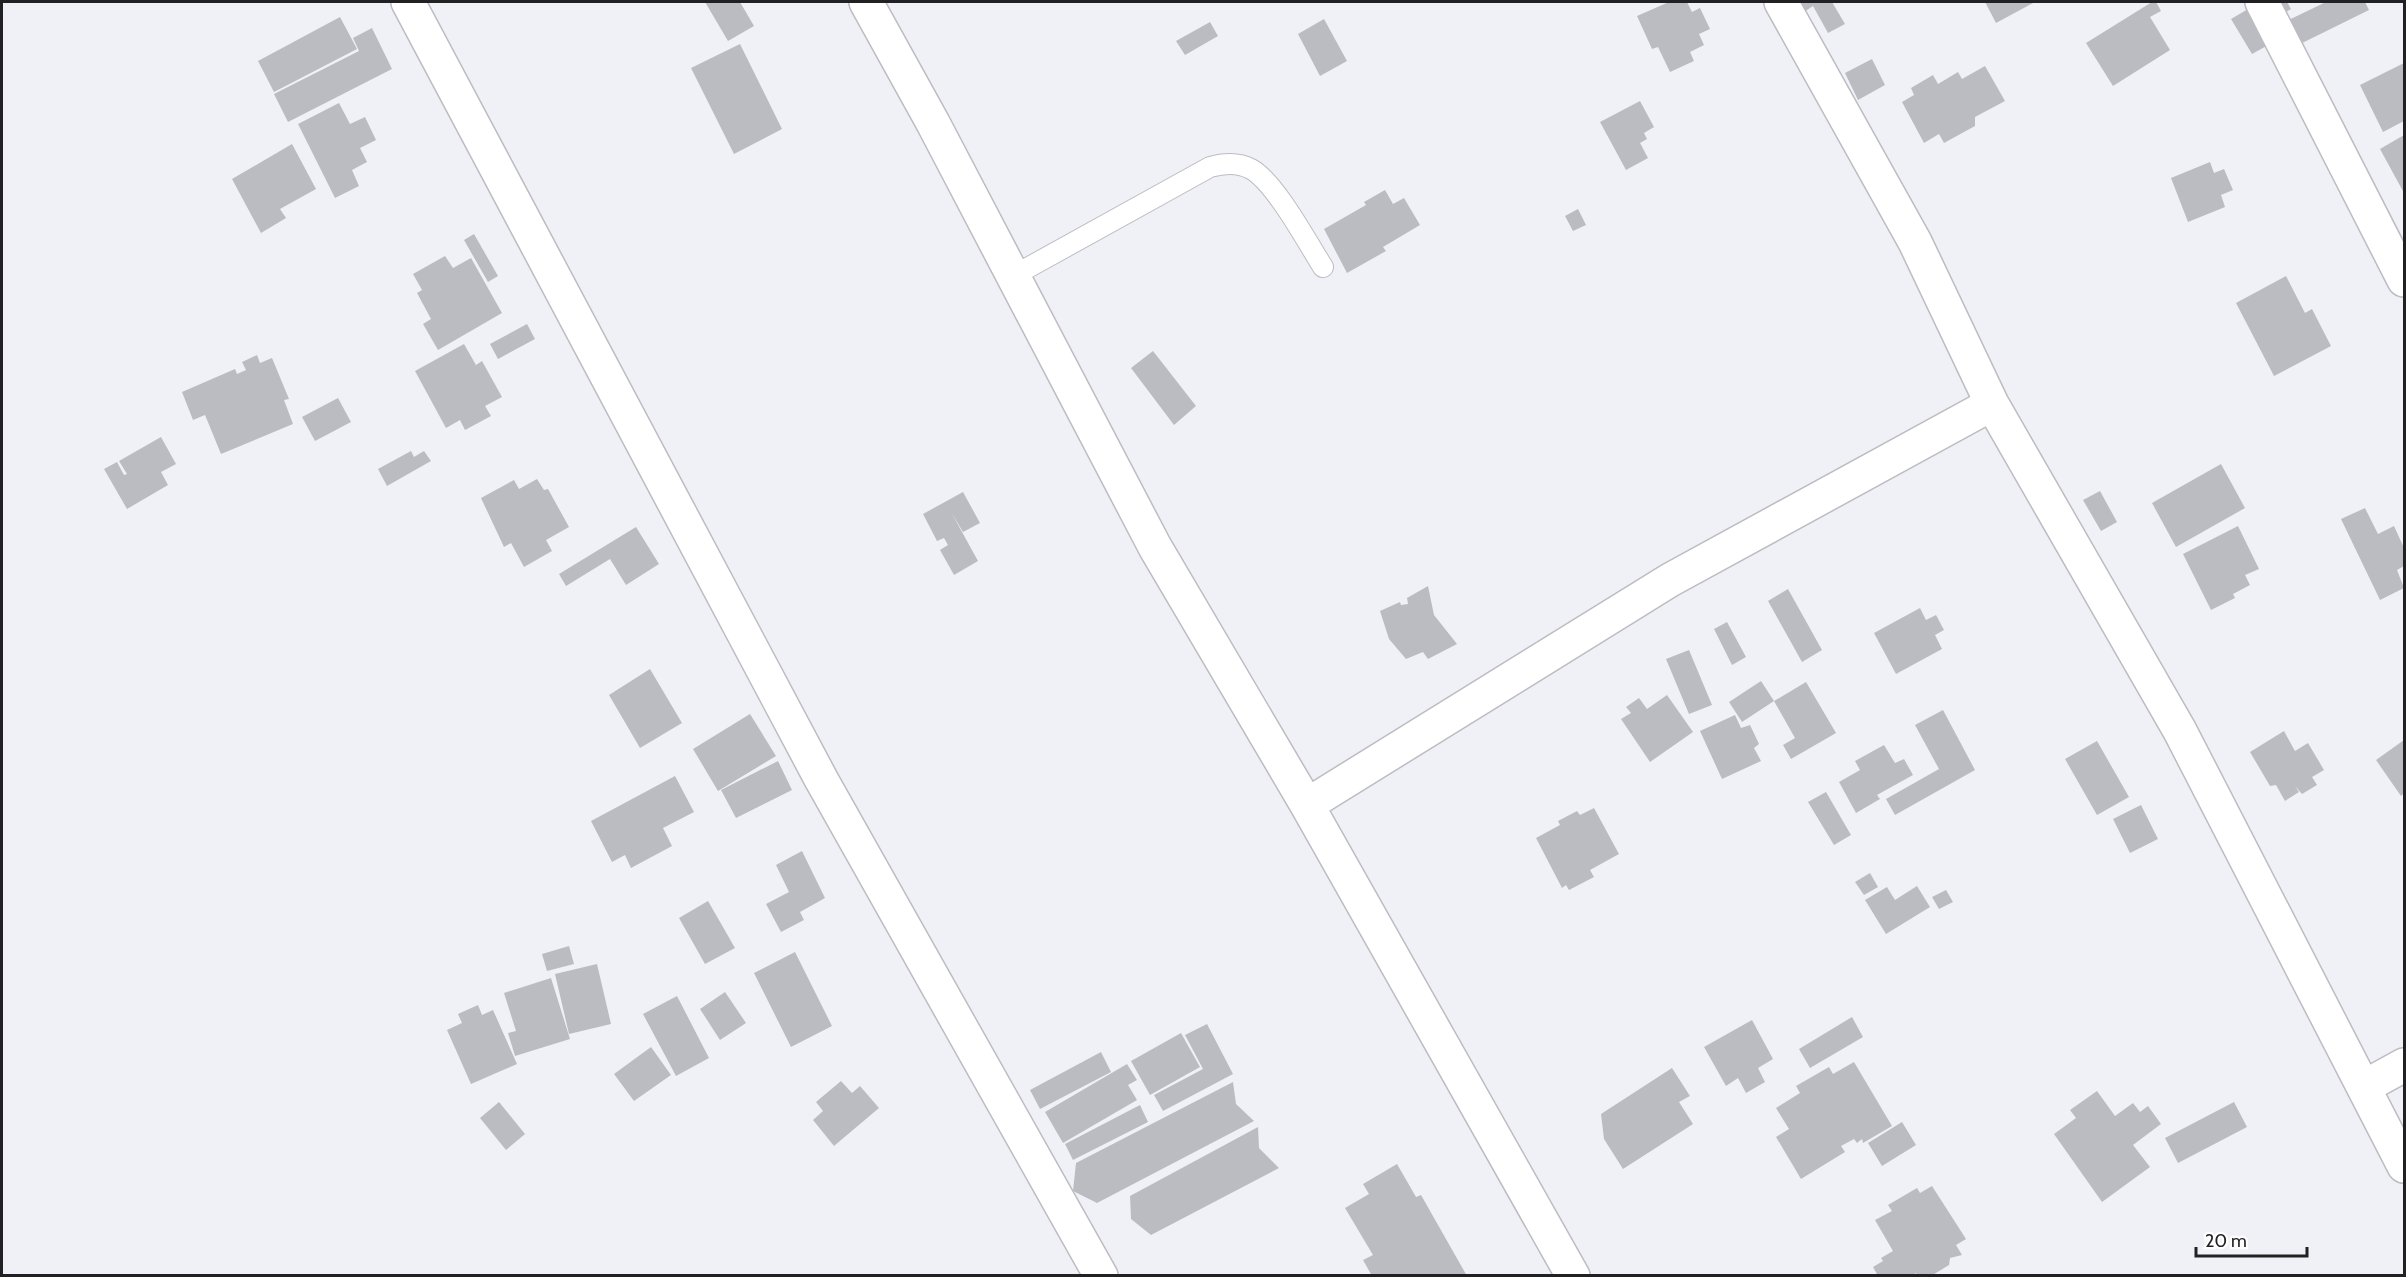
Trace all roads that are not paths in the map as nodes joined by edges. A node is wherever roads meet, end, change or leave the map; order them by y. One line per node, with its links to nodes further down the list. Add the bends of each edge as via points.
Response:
1 (408, 2): 13 (street, via 821,779)
2 (866, 2): 6 (street)
3 (1781, 2): 8 (street, via 1915,242)
4 (2262, 2): 7 (street)
5 (1323, 267): 6 (lane, via 1259,174 1250,168 1224,163 1210,167)
6 (1013, 276): 9 (street, via 1155,547)
7 (2404, 280)
8 (1992, 404): 9 (street, via 1670,580); 11 (street, via 2180,731)
9 (1307, 805): 14 (street)
10 (2404, 1065): 11 (street)
11 (2364, 1088): 12 (street)
12 (2404, 1166)
13 (1101, 1275)
14 (1573, 1275)

